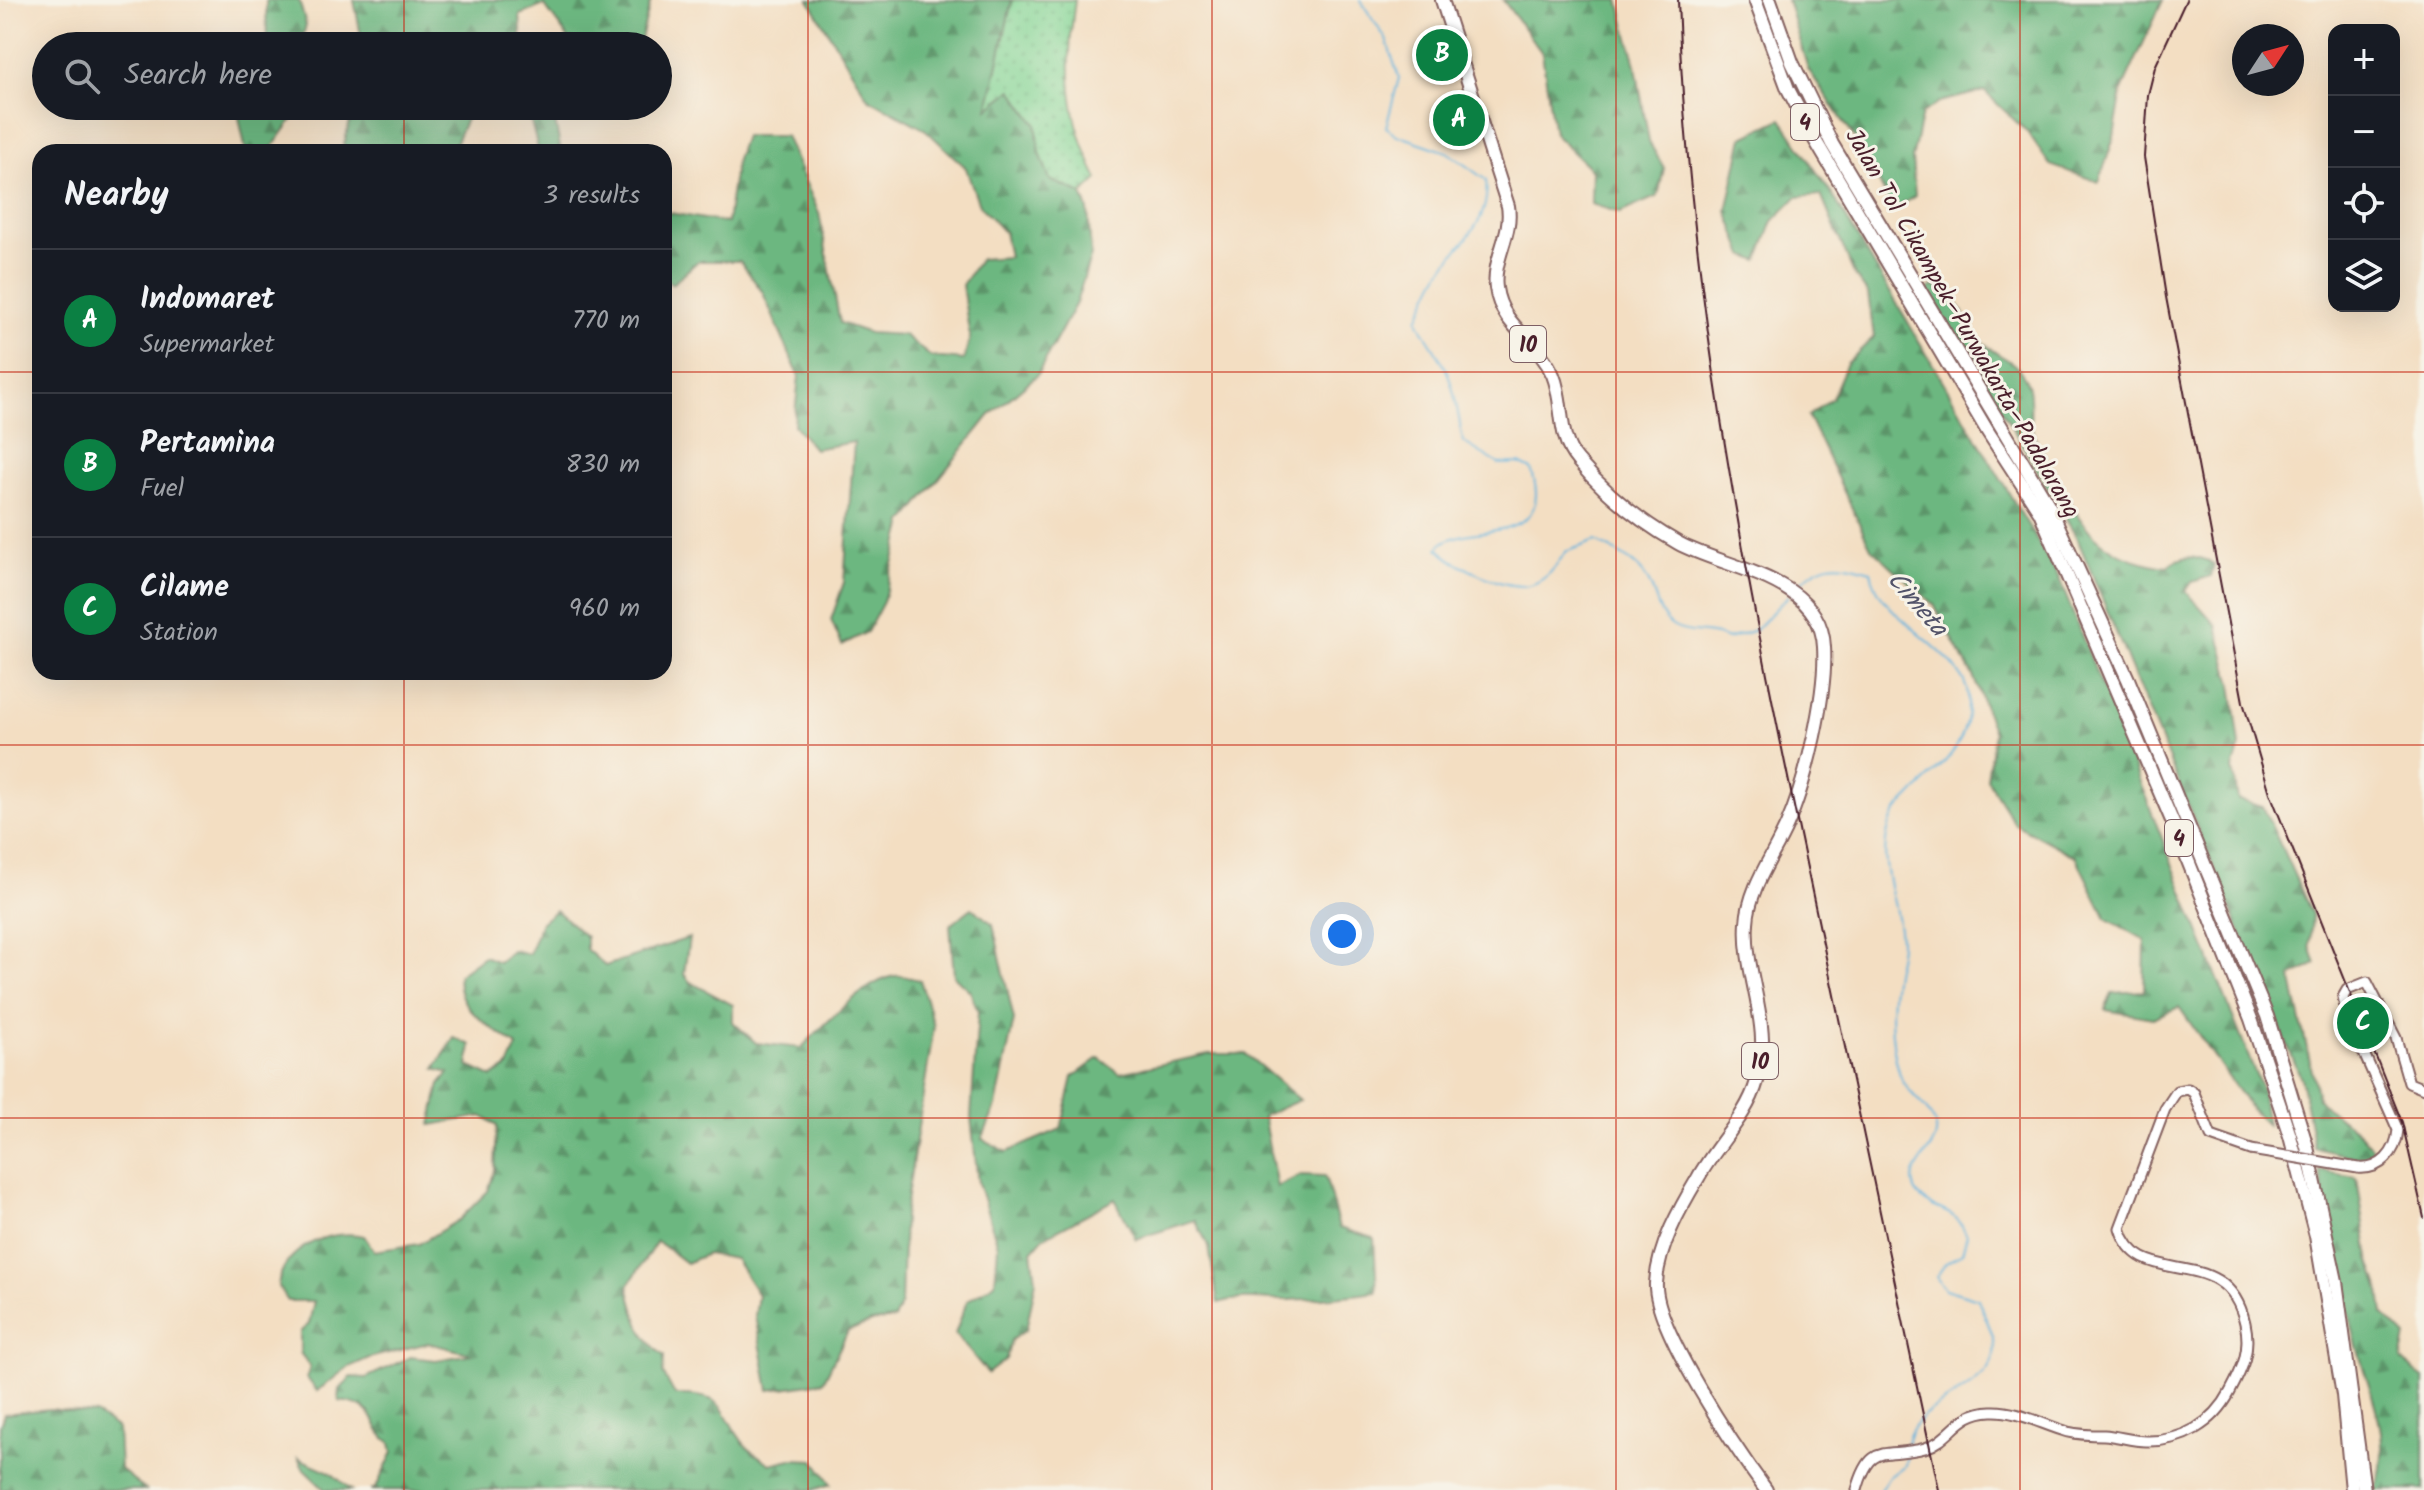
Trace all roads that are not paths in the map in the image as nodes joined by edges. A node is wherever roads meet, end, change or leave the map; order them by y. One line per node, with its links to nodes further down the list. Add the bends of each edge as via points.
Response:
1 (1442, 0): 5 (highway, 10, via 1507,197 1509,225 1495,275 1497,297 1510,323 1553,375 1570,452 1623,505 1675,541 1776,582 1799,599 1822,631 1825,658 1801,784 1748,908 1761,1021 1759,1077 1683,1206 1656,1280 1667,1324 1699,1388)
2 (1755, 0): 7 (highway, Jalan Tol Cikampek–Purwakarta–Padalarang / 4, via 1788,89 1812,135 2040,512 2173,823 2251,1019 2290,1136 2316,1236 2343,1395)
3 (1770, 0): 8 (highway, Jalan Tol Cikampek–Purwakarta–Padalarang / 4, via 1792,62 1832,144 2049,506 2128,679 2267,1016 2305,1136 2336,1281)
4 (2424, 1089): 6 (street, bridge, via 2409,1083 2396,1038 2367,982 2347,990 2346,1013 2398,1130 2391,1153 2374,1167 2251,1150 2211,1136 2188,1089 2177,1091 2165,1109 2120,1228 2143,1256 2222,1281 2244,1318 2245,1361 2228,1397 2206,1424 2146,1441 2070,1432 2000,1411 1982,1411 1967,1415 1929,1447 1872,1457)
5 (1766, 1490)
6 (1857, 1490)
7 (2352, 1490)
8 (2364, 1490)

